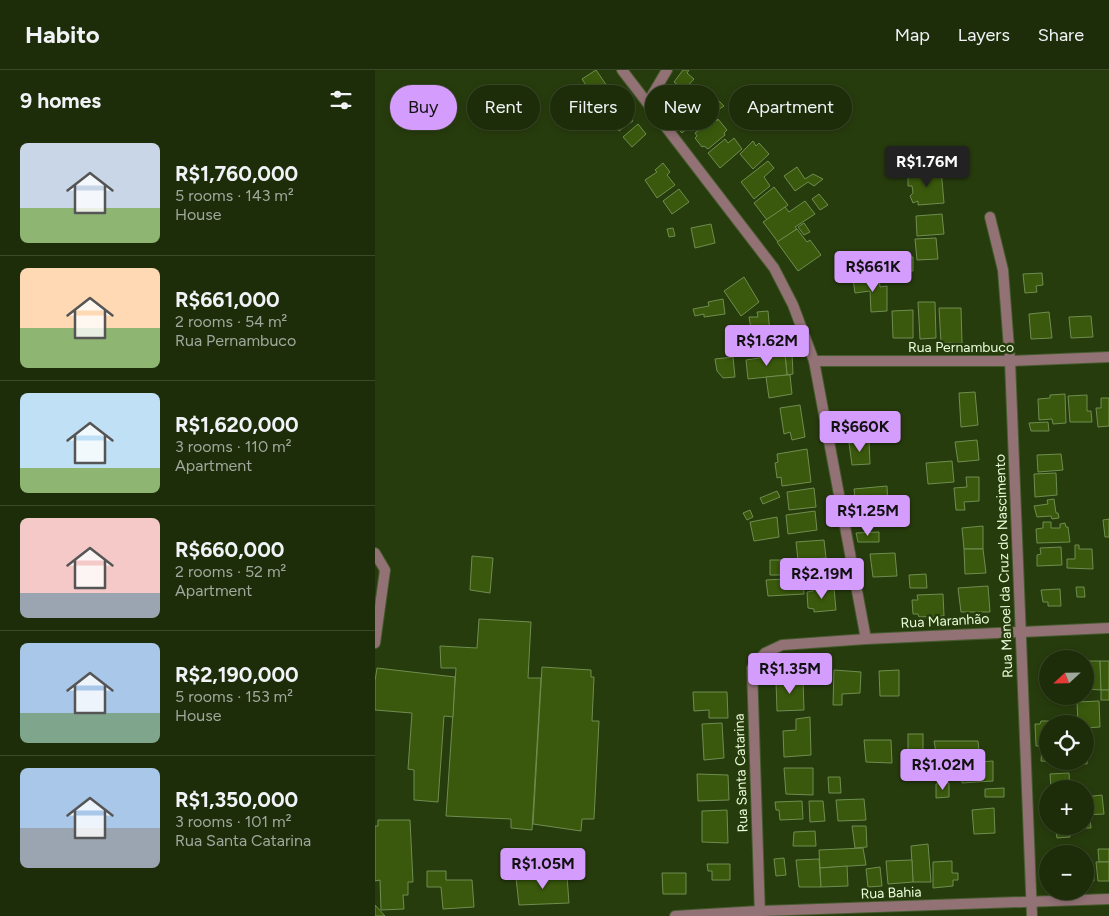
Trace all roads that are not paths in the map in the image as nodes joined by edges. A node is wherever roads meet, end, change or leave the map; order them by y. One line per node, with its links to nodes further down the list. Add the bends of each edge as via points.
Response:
1 (622, 70): 4 (street)
2 (667, 70): 3 (street)
3 (658, 85)
4 (645, 98)
5 (669, 130): 8 (street, via 774,268 793,304)
6 (990, 217): 9 (street, Rua Manoel da Cruz do Nascimento, via 1003,270)
7 (1109, 357): 9 (street, Rua Pernambuco)
8 (814, 361): 9 (street, Rua Pernambuco); 13 (street)
9 (1010, 361): 12 (street, Rua Manoel da Cruz do Nascimento)
10 (375, 553): 14 (street, via 385,570)
11 (1109, 628): 12 (street, Rua Maranhão)
12 (1020, 632): 13 (street, Rua Maranhão); 17 (street, Rua Manoel da Cruz do Nascimento)
13 (866, 639): 15 (street, Rua Maranhão)
14 (375, 643)
15 (783, 645): 18 (street, Rua Santa Catarina, via 765,653 752,668)
16 (1109, 899): 17 (street, Rua Bahia)
17 (1031, 902): 18 (street, Rua Bahia); 20 (street, Rua Manoel da Cruz do Nascimento)
18 (760, 914): 19 (street, Rua Bahia)
19 (675, 916)
20 (1032, 916)

